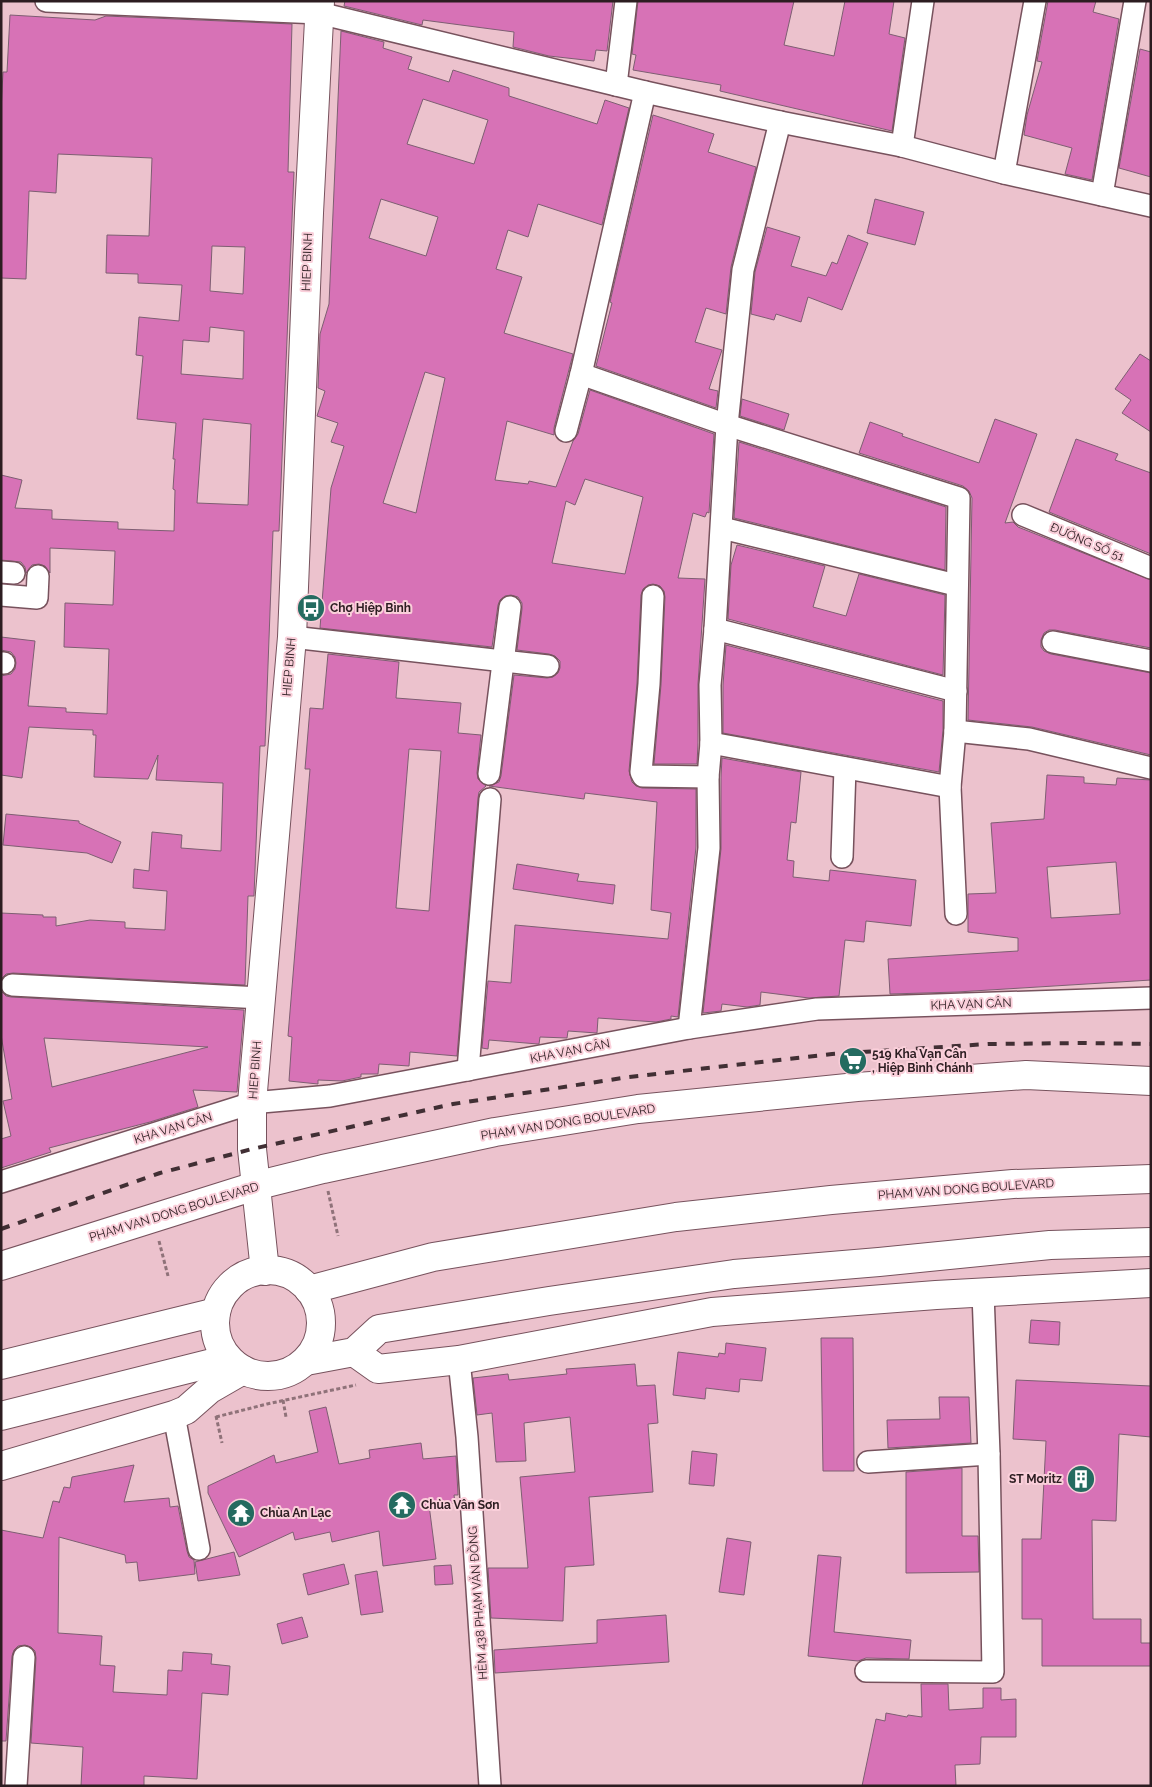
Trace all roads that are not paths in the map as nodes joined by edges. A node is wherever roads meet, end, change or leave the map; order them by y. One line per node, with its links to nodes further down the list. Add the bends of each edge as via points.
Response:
1 (46, 1): 6 (street)
2 (626, 1): 7 (street)
3 (923, 1): 10 (street)
4 (1034, 1): 11 (street)
5 (1135, 1): 12 (street)
6 (319, 7): 7 (street); 26 (main road, HIEP BINH)
7 (616, 85): 8 (street)
8 (645, 92): 9 (street); 14 (street)
9 (780, 122): 10 (street); 15 (street, via 743,270)
10 (902, 146): 11 (street)
11 (1004, 173): 12 (street)
12 (1102, 195): 13 (street)
13 (1151, 206)
14 (581, 374): 15 (street); 16 (street)
15 (727, 425): 18 (street); 21 (street, via 959,498)
16 (566, 431)
17 (1023, 515): 19 (street, ĐƯỜNG SỐ 51)
18 (722, 528): 21 (street); 25 (street)
19 (1151, 568)
20 (38, 576): 22 (street, via 37,598)
21 (956, 585): 31 (street)
22 (1, 595)
23 (653, 596): 37 (street, via 640,772 643,776)
24 (510, 607): 28 (street)
25 (715, 629): 31 (street); 33 (street, via 710,685)
26 (292, 637): 28 (street); 43 (main road, HIEP BINH)
27 (1053, 642): 29 (street)
28 (504, 660): 30 (street); 36 (street)
29 (1151, 661)
30 (548, 666)
31 (956, 691): 32 (street)
32 (955, 731): 35 (street, via 1028,738); 38 (street)
33 (711, 743): 34 (street); 37 (street)
34 (845, 768): 38 (street); 40 (street)
35 (1151, 768)
36 (489, 774)
37 (708, 777): 45 (street, via 709,848)
38 (950, 787): 41 (street)
39 (490, 799): 46 (street)
40 (842, 857)
41 (956, 914)
42 (12, 985): 43 (street)
43 (260, 998): 48 (main road, HIEP BINH)
44 (1151, 998): 45 (street, KHA VẠN CÂN, via 818,1009)
45 (689, 1028): 46 (street, KHA VẠN CÂN)
46 (468, 1070): 48 (street, KHA VẠN CÂN, via 330,1096)
47 (1151, 1081): 51 (main road, PHAM VAN DONG BOULEVARD, via 1026,1075 857,1087 638,1109 495,1132)
48 (252, 1103): 50 (street, KHA VẠN CÂN); 51 (main road, HIEP BINH)
49 (1151, 1179): 56 (main road, PHAM VAN DONG BOULEVARD, via 1003,1185 676,1217 433,1257)
50 (1, 1182)
51 (255, 1186): 53 (main road, PHAM VAN DONG BOULEVARD); 54 (main road, HIEP BINH)
52 (1151, 1242): 59 (main road, via 1050,1245 734,1274 379,1329)
53 (1, 1266)
54 (265, 1270): 56 (main road, via 294,1276); 58 (main road, via 250,1273 234,1283 220,1298)
55 (1151, 1283): 57 (main road)
56 (309, 1290): 60 (main road, via 321,1322 319,1337)
57 (983, 1292): 61 (main road, via 712,1312); 66 (street)
58 (216, 1312): 62 (main road, via 219,1344); 63 (main road)
59 (354, 1352): 60 (main road); 61 (main road, via 378,1369)
60 (306, 1360): 62 (main road, via 297,1368 277,1376 260,1376)
61 (460, 1360): 73 (street, HẺM 438 PHẠM VĂN ĐỒNG)
62 (236, 1364): 64 (main road); 65 (main road)
63 (1, 1365)
64 (1, 1416)
65 (176, 1421): 68 (main road); 69 (street)
66 (989, 1454): 67 (street); 71 (street, via 993,1672)
67 (868, 1462)
68 (1, 1466)
69 (199, 1549)
70 (24, 1657): 72 (street)
71 (866, 1671)
72 (16, 1786)
73 (490, 1786)

